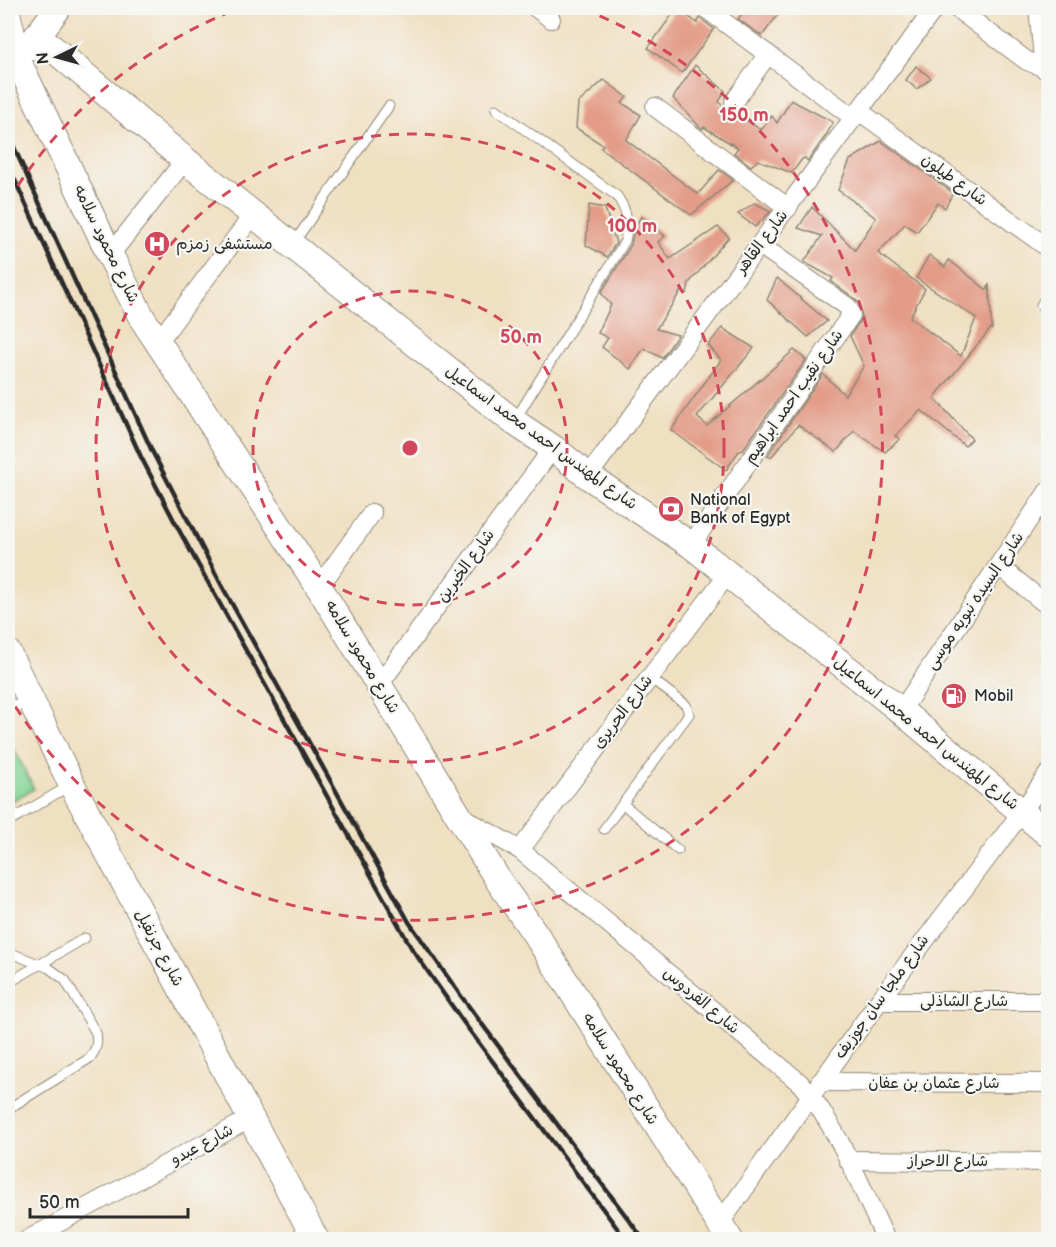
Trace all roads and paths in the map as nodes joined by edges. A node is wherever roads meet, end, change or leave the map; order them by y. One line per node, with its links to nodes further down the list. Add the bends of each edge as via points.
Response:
1 (58, 8): 9 (street)
2 (536, 8): 8 (street)
3 (705, 8): 10 (street, شارع طيلون)
4 (935, 8): 17 (street, شارع القاهر)
5 (956, 8): 12 (street, via 1027,61)
6 (1038, 8): 12 (street)
7 (8, 17): 11 (street, شارع محمود سلامه)
8 (551, 19)
9 (38, 36): 11 (street); 18 (street, شارع المهندس احمد محمد اسماعيل)
10 (768, 54): 13 (street); 17 (street, شارع طيلون)
11 (13, 66): 24 (street, شارع محمود سلامه)
12 (1046, 69)
13 (734, 102)
14 (389, 106): 22 (lane)
15 (656, 107): 19 (street)
16 (496, 108): 28 (lane, via 617,196 628,225 625,241)
17 (856, 115): 19 (street, شارع القاهر); 23 (street, شارع طيلون)
18 (185, 160): 20 (street, شارع المهندس احمد محمد اسماعيل); 24 (street)
19 (788, 208): 21 (street, شارع القاهر)
20 (253, 215): 22 (street, شارع المهندس احمد محمد اسماعيل); 27 (street)
21 (760, 245): 30 (street, شارع القاهر); 33 (street, شارع نقيب احمد ابراهيم, via 848,307 851,315)
22 (292, 246): 28 (street, شارع المهندس احمد محمد اسماعيل)
23 (1048, 248)
24 (110, 255): 27 (street, شارع محمود سلامه)
25 (1048, 294): 26 (lane)
26 (1041, 305)
27 (158, 342): 36 (street, شارع محمود سلامه)
28 (514, 422): 29 (street, شارع المهندس احمد محمد اسماعيل)
29 (553, 448): 30 (street, شارع المهندس احمد محمد اسماعيل); 40 (street, شارع الخيرين)
30 (588, 476): 33 (street, شارع المهندس احمد محمد اسماعيل)
31 (1048, 491): 34 (street, شارع السيده نبويه موسى)
32 (372, 513): 36 (street)
33 (691, 545): 35 (street, شارع المهندس احمد محمد اسماعيل)
34 (999, 566): 37 (street); 43 (street, شارع السيده نبويه موسى)
35 (727, 574): 39 (street, شارع الحريرى); 43 (street, شارع المهندس احمد محمد اسماعيل)
36 (319, 587): 40 (street, شارع محمود سلامه)
37 (1048, 606)
38 (8, 653): 42 (street, شارع جرنفيل)
39 (649, 677): 46 (lane, via 686,705 689,714); 52 (street, شارع الحريرى)
40 (379, 685): 48 (street, شارع محمود سلامه)
41 (8, 703): 42 (lane)
42 (33, 705): 45 (street, شارع جرنفيل)
43 (901, 711): 47 (street, شارع المهندس احمد محمد اسماعيل)
44 (1048, 774): 47 (street, شارع ملجا سان جوزيف)
45 (72, 785): 49 (lane); 63 (street, شارع جرنفيل)
46 (623, 804): 50 (lane); 53 (lane)
47 (1022, 812): 51 (street, شارع المهندس احمد محمد اسماعيل); 58 (street, شارع ملجا سان جوزيف)
48 (458, 815): 52 (street, شارع الفردوس); 66 (street, شارع محمود سلامه)
49 (8, 822)
50 (604, 829)
51 (1048, 834)
52 (520, 850): 61 (street, شارع الفردوس, via 800,1083)
53 (678, 850)
54 (85, 938): 56 (lane)
55 (8, 952): 56 (lane)
56 (40, 964): 57 (lane); 62 (lane, via 58,973 71,988 98,1042 90,1058)
57 (8, 982)
58 (879, 1001): 59 (street, شارع الشاذلى); 61 (street, شارع ملجا سان جوزيف)
59 (1048, 1001)
60 (1048, 1083): 61 (street, شارع عثمان بن عفان)
61 (816, 1089): 64 (street, شارع الفردوس); 66 (street, شارع ملجا سان جوزيف)
62 (8, 1109)
63 (251, 1118): 67 (street, شارع عبدو); 68 (street, شارع جرنفيل)
64 (848, 1161): 65 (street, شارع الاحراز); 69 (street, شارع الفردوس)
65 (1048, 1162)
66 (725, 1231)
67 (27, 1239)
68 (316, 1239)
69 (886, 1239)

